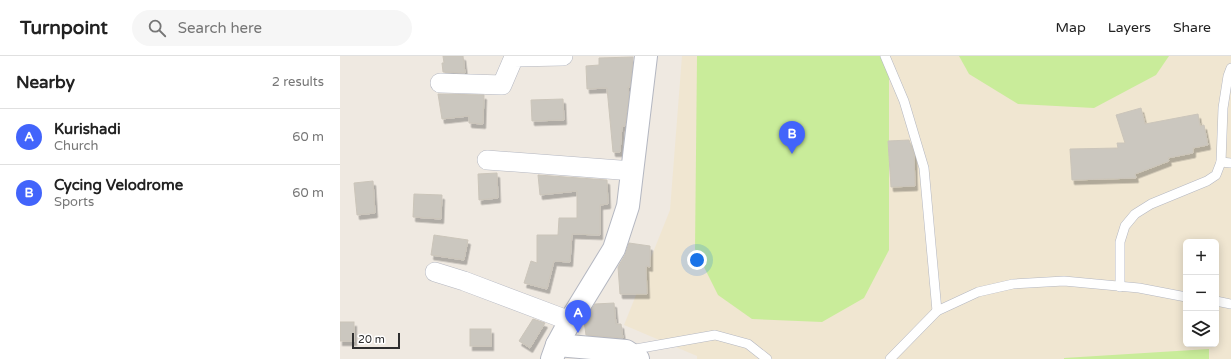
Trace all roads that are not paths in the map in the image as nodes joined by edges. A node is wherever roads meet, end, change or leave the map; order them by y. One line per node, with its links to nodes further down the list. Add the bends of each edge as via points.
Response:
1 (563, 56): 5 (street, via 514,57 502,85)
2 (646, 56): 9 (main road)
3 (885, 56): 15 (lane, via 904,101 924,168)
4 (1231, 68): 7 (lane, via 1223,108)
5 (440, 83)
6 (487, 160): 9 (street)
7 (1221, 162): 8 (lane); 11 (lane, via 1216,175 1151,204 1135,214 1125,226 1120,242)
8 (1231, 163)
9 (633, 171): 16 (main road, via 628,206 614,249)
10 (435, 272): 16 (street)
11 (1120, 287): 12 (lane); 15 (lane, via 1064,281 1013,284 978,292)
12 (1183, 296)
13 (1219, 302): 14 (lane)
14 (1231, 304)
15 (937, 311): 20 (lane)
16 (570, 320): 17 (main road)
17 (554, 352): 18 (main road)
18 (632, 355): 19 (lane, via 715,335 748,344)
19 (767, 359)
20 (890, 359)

